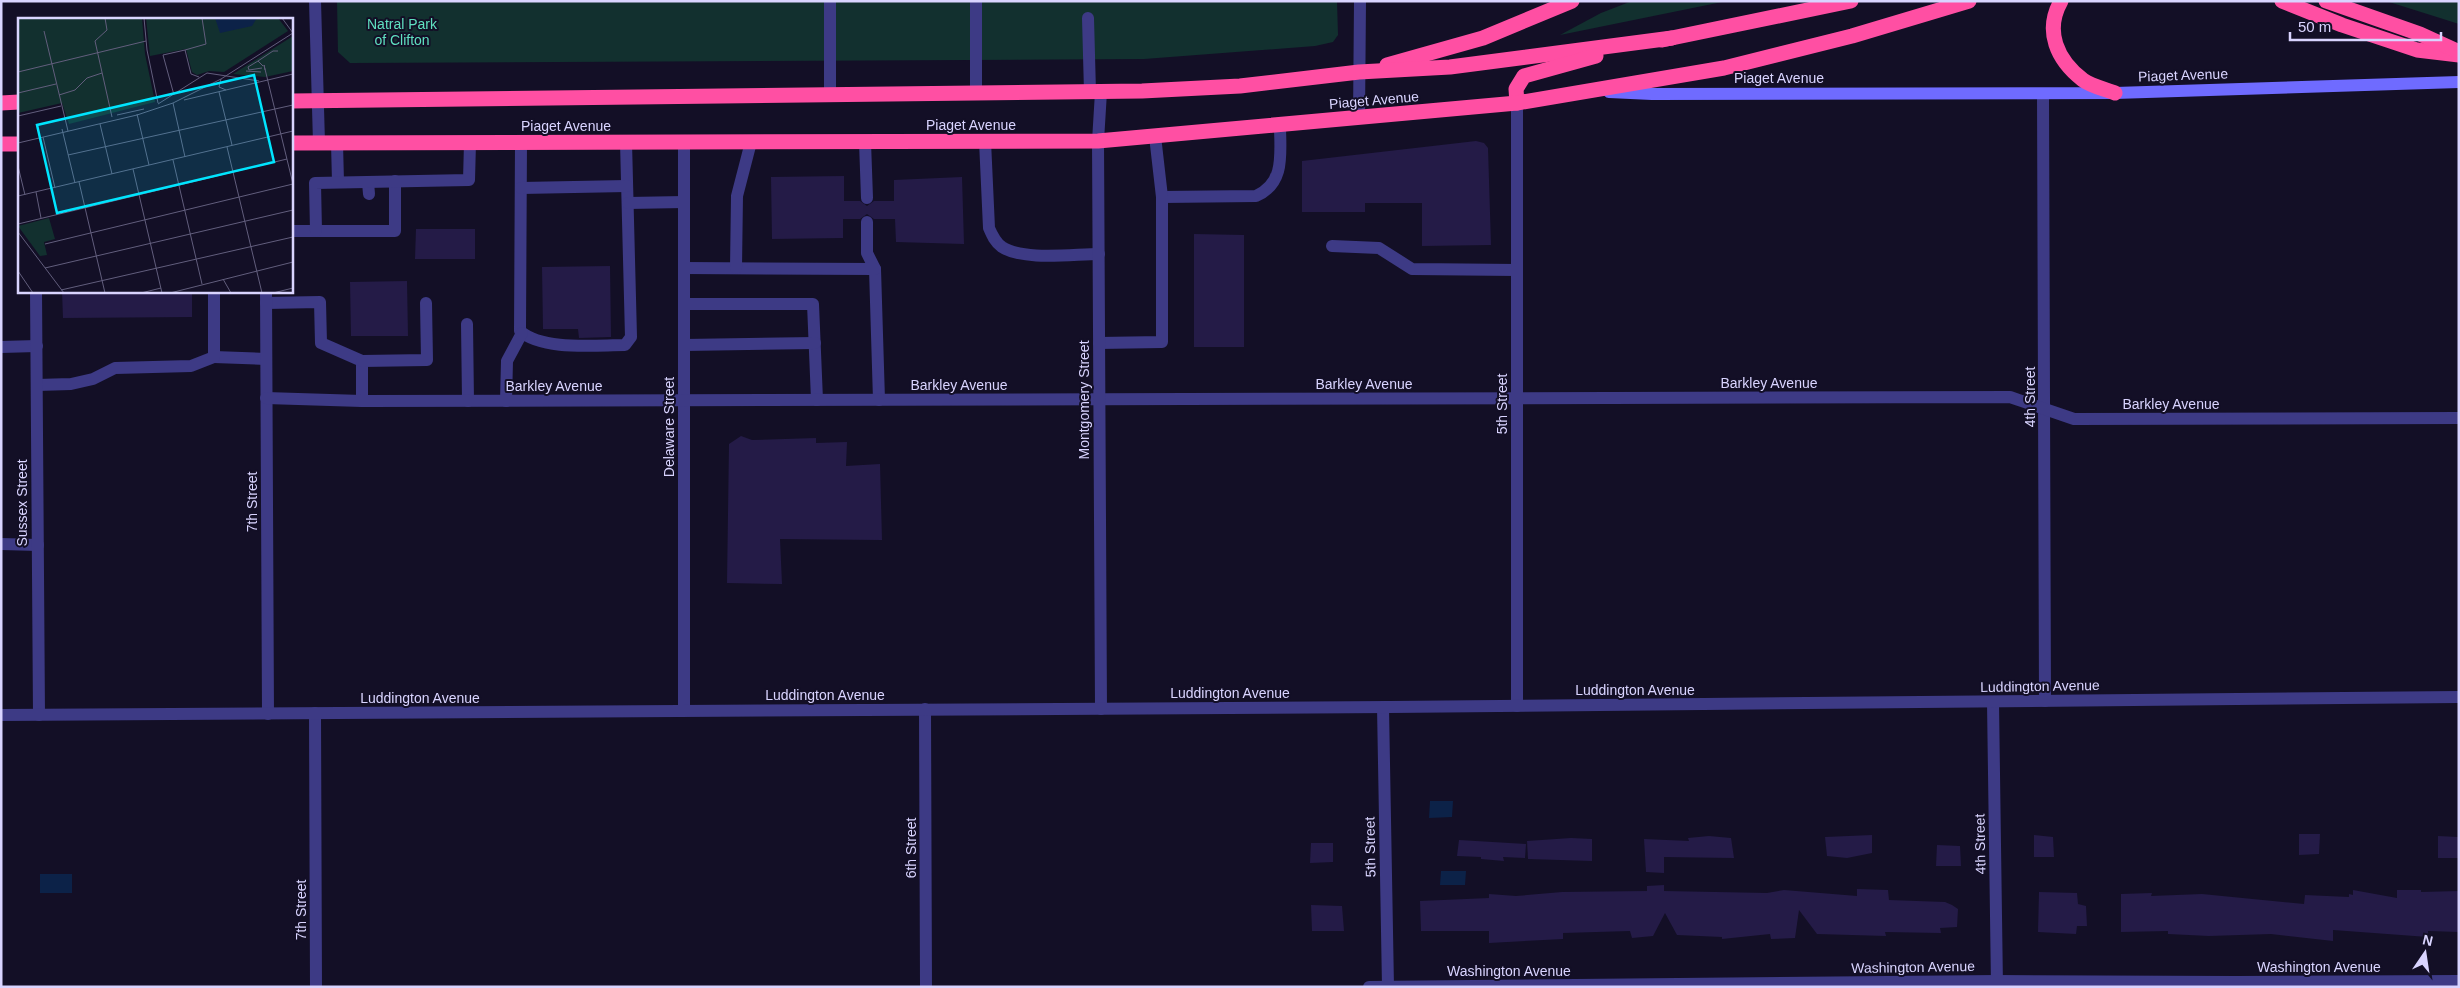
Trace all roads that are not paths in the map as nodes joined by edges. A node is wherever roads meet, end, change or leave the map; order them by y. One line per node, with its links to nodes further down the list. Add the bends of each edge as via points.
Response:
1 (315, 1): 24 (street)
2 (830, 1): 21 (street)
3 (976, 1): 18 (street)
4 (1360, 1): 15 (street)
5 (1572, 1): 11 (highway)
6 (1851, 1): 13 (highway)
7 (1969, 1): 17 (highway, via 1852,36 1724,68)
8 (2061, 1): 20 (highway, via 2056,10 2053,39 2064,63 2084,80)
9 (2282, 1): 14 (highway, via 2417,50)
10 (2326, 1): 14 (highway, via 2420,34)
11 (1547, 6): 15 (highway, via 1484,38)
12 (1088, 18): 19 (street, Montgomery Street)
13 (1672, 38): 15 (highway, Piaget Avenue, via 1450,67); 27 (highway, via 1524,76 1516,89)
14 (2459, 54)
15 (1359, 72): 19 (highway, Piaget Avenue, via 1240,86); 28 (street)
16 (2459, 82): 20 (street, Piaget Avenue)
17 (1592, 91): 22 (street, Piaget Avenue, via 1652,94); 27 (highway, Piaget Avenue)
18 (976, 92): 19 (highway, Piaget Avenue); 21 (highway, Piaget Avenue)
19 (1096, 92): 32 (street, Montgomery Street)
20 (2115, 93): 22 (street, Piaget Avenue)
21 (830, 94): 24 (highway, Piaget Avenue)
22 (2043, 94): 86 (street, 4th Street)
23 (292, 101): 24 (highway, Piaget Avenue)
24 (317, 101): 38 (street)
25 (1, 102): 26 (highway)
26 (18, 102)
27 (1517, 103): 28 (highway, Piaget Avenue); 60 (street, 5th Street)
28 (1358, 118): 29 (highway, Piaget Avenue)
29 (1280, 125): 30 (highway, Piaget Avenue); 48 (street, via 1280,172 1265,192 1256,196)
30 (1155, 136): 32 (highway, Piaget Avenue); 48 (street)
31 (985, 141): 32 (highway, Piaget Avenue); 36 (highway, Piaget Avenue); 56 (street, via 989,228 997,242 1019,254)
32 (1098, 141): 56 (street, Montgomery Street)
33 (626, 142): 34 (highway, Piaget Avenue); 40 (highway, Piaget Avenue); 46 (street)
34 (684, 142): 35 (highway, Piaget Avenue); 50 (street, Delaware Street)
35 (751, 142): 36 (highway, Piaget Avenue); 58 (street, via 737,196)
36 (865, 142): 49 (street)
37 (292, 143): 38 (highway, Piaget Avenue)
38 (318, 143): 43 (highway, Piaget Avenue)
39 (470, 143): 40 (highway, Piaget Avenue); 43 (highway, Piaget Avenue); 44 (street, via 469,180)
40 (521, 143): 47 (street)
41 (1, 144): 42 (highway)
42 (18, 144)
43 (337, 144): 45 (street)
44 (395, 181): 45 (street, via 369,188); 54 (street, via 395,231 347,227)
45 (344, 186): 54 (street, via 315,183)
46 (627, 186): 47 (street); 51 (street)
47 (520, 188): 67 (street)
48 (1162, 197): 69 (street, via 1162,342)
49 (867, 198)
50 (684, 202): 51 (street); 57 (street, Delaware Street)
51 (628, 203): 67 (street, via 631,337 625,346 542,343)
52 (867, 222): 59 (street, via 867,253)
53 (292, 232): 54 (street)
54 (316, 232)
55 (1332, 246): 60 (street, via 1380,248 1412,269)
56 (1099, 254): 69 (street, Montgomery Street)
57 (684, 268): 58 (street); 65 (street, Delaware Street)
58 (736, 268): 59 (street)
59 (875, 269): 81 (street)
60 (1517, 270): 78 (street, 5th Street)
61 (36, 292): 70 (street, Sussex Street)
62 (214, 292): 73 (street)
63 (266, 297): 74 (street, 7th Street); 75 (street, via 320,302 321,343)
64 (426, 303): 75 (street, via 427,360)
65 (684, 304): 68 (street, via 813,304); 71 (street, Delaware Street)
66 (467, 324): 84 (street)
67 (522, 333): 85 (street, via 507,361)
68 (815, 343): 71 (street); 80 (street)
69 (1099, 343): 82 (street, Montgomery Street)
70 (36, 346): 72 (street); 76 (street, Sussex Street)
71 (684, 346): 79 (street, Delaware Street)
72 (1, 347)
73 (214, 357): 74 (street); 76 (street, via 192,366 115,368 94,379 71,384)
74 (266, 358): 77 (street, 7th Street)
75 (362, 361): 83 (street)
76 (37, 385): 89 (street, Sussex Street)
77 (266, 398): 83 (street, Barkley Avenue); 99 (street, 7th Street)
78 (1517, 399): 82 (street, Barkley Avenue); 86 (street, Barkley Avenue, via 2010,397); 93 (street, 5th Street)
79 (684, 400): 80 (street, Barkley Avenue); 85 (street, Barkley Avenue); 97 (street, Delaware Street)
80 (817, 400): 81 (street, Barkley Avenue)
81 (879, 400): 82 (street, Barkley Avenue)
82 (1100, 400): 95 (street, Montgomery Street)
83 (362, 401): 84 (street, Barkley Avenue)
84 (468, 401): 85 (street, Barkley Avenue)
85 (506, 401)
86 (2045, 409): 87 (street, Barkley Avenue, via 2074,419); 91 (street, 4th Street)
87 (2459, 418)
88 (1, 544): 89 (street)
89 (38, 545): 100 (street, Sussex Street)
90 (2459, 697): 91 (street, Luddington Avenue)
91 (2045, 701): 92 (street, Luddington Avenue)
92 (1993, 702): 93 (street, Luddington Avenue); 103 (street, 4th Street)
93 (1517, 706): 94 (street, Luddington Avenue)
94 (1383, 707): 95 (street, Luddington Avenue); 104 (street, 5th Street)
95 (1101, 708): 96 (street, Luddington Avenue)
96 (925, 709): 97 (street, Luddington Avenue); 106 (street, 6th Street)
97 (684, 711): 98 (street, Luddington Avenue)
98 (315, 713): 99 (street, Luddington Avenue); 105 (street, 7th Street)
99 (268, 714): 100 (street, Luddington Avenue)
100 (39, 715): 101 (street, Luddington Avenue)
101 (1, 716)
102 (2459, 981): 103 (street, Washington Avenue)
103 (1997, 984): 104 (street, Washington Avenue)
104 (1388, 986): 107 (street, Washington Avenue)
105 (316, 987)
106 (926, 987)
107 (1368, 987)

